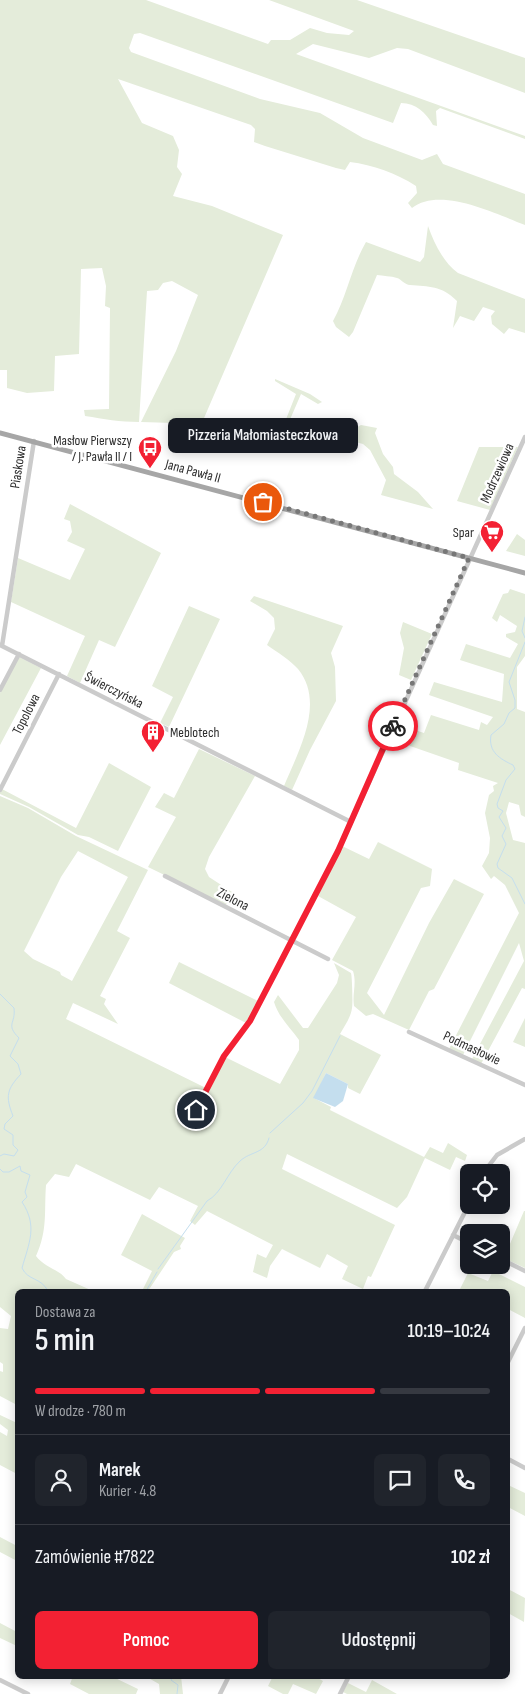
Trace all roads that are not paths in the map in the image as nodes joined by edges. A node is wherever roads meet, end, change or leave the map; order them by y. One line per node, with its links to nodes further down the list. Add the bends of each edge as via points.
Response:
1 (0, 433): 3 (main road, Jana Pawła II)
2 (525, 437): 4 (street, Modrzewiowa)
3 (34, 441): 4 (main road, Jana Pawła II); 6 (street, Piaskowa)
4 (469, 558): 5 (main road, Jana Pawła II); 11 (street, Modrzewiowa)
5 (525, 573)
6 (1, 645): 7 (street, Świerczyńska)
7 (18, 654): 8 (street, Świerczyńska); 9 (street)
8 (59, 674): 10 (street, Topolowa); 11 (street, Świerczyńska)
9 (0, 690)
10 (0, 790)
11 (351, 822): 13 (street, Modrzewiowa)
12 (164, 876): 13 (street, Zielona)
13 (291, 941): 14 (street, Zielona); 17 (street, Modrzewiowa, via 250,1021 224,1056)
14 (328, 958)
15 (410, 1032): 16 (street, Podmasłowie)
16 (525, 1085)
17 (190, 1119)
18 (525, 1139): 19 (street, via 504,1150)
19 (491, 1164)
20 (464, 1214): 21 (street)
21 (453, 1235): 22 (street); 25 (street)
22 (460, 1238)
23 (510, 1264): 24 (street)
24 (525, 1271)
25 (426, 1289)
26 (525, 1328): 27 (street)
27 (510, 1358)
28 (510, 1460): 29 (street)
29 (525, 1468)
30 (228, 1679): 34 (street)
31 (348, 1679): 35 (street)
32 (0, 1680): 33 (street)
33 (28, 1694)
34 (220, 1694)
35 (340, 1694)

